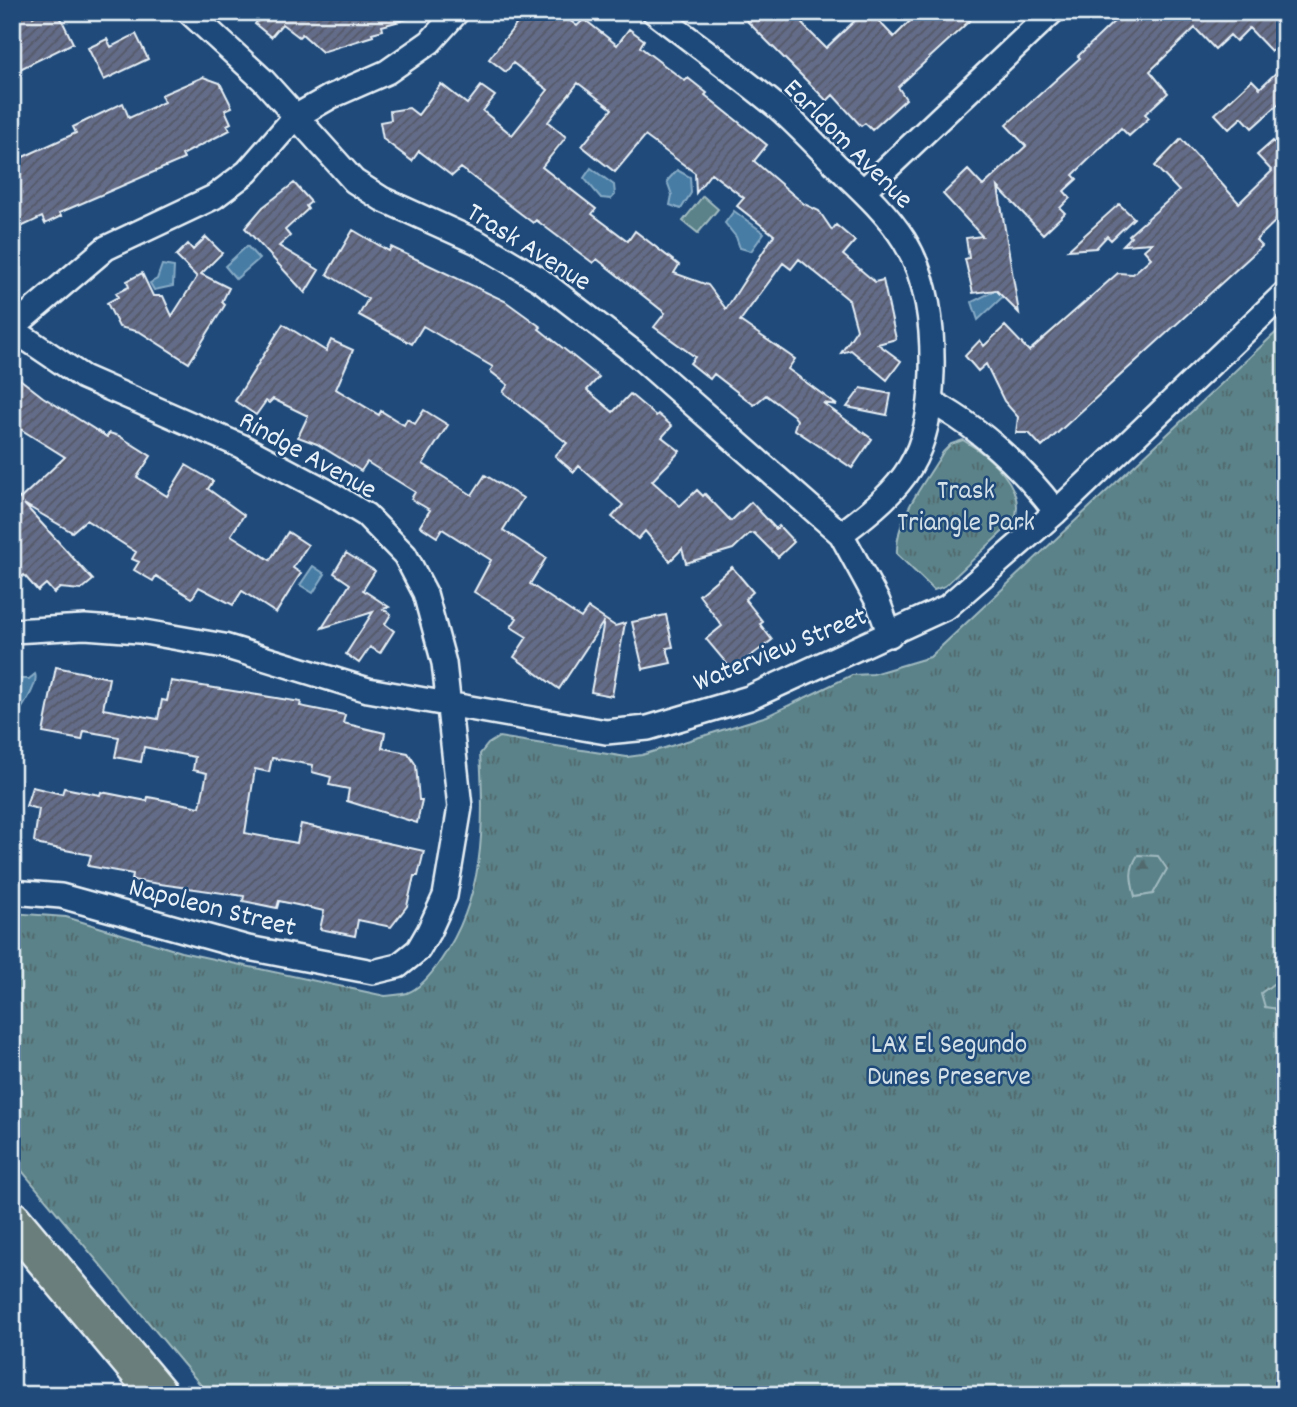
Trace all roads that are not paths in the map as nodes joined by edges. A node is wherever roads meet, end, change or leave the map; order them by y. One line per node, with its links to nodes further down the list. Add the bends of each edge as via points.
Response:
1 (189, 12): 5 (street, Trask Avenue, via 263,80)
2 (457, 12): 5 (street, via 430,42 387,72)
3 (654, 12): 6 (street, Earldom Avenue, via 777,107)
4 (1052, 12): 6 (street)
5 (295, 117): 8 (street, via 247,172 214,197 106,248); 11 (street, Trask Avenue, via 354,181 382,199 477,242 539,279 636,354)
6 (863, 191): 9 (street, Earldom Avenue, via 904,240 919,272 929,307 933,351)
7 (1285, 293): 10 (street, Waterview Street)
8 (12, 328): 14 (street, Rindge Avenue, via 83,377 241,446 366,515 405,555 425,593 444,663)
9 (930, 401): 10 (street, via 966,420 996,446); 11 (street, Earldom Avenue, via 921,447 905,477 886,500)
10 (1056, 512): 13 (street, Waterview Street, via 947,607)
11 (841, 534): 13 (street, via 878,602)
12 (12, 631): 14 (street, Waterview Street, via 85,627 139,631 224,646 368,690)
13 (890, 635): 14 (street, Waterview Street, via 749,698 626,732)
14 (449, 705): 16 (street, Rindge Avenue, via 460,807 454,856 445,896 429,931 418,950)
15 (12, 892): 16 (street, Napoleon Street, via 61,896 169,928 335,965 373,972)
16 (398, 966)
17 (12, 1220): 18 (main road)
18 (159, 1395)

